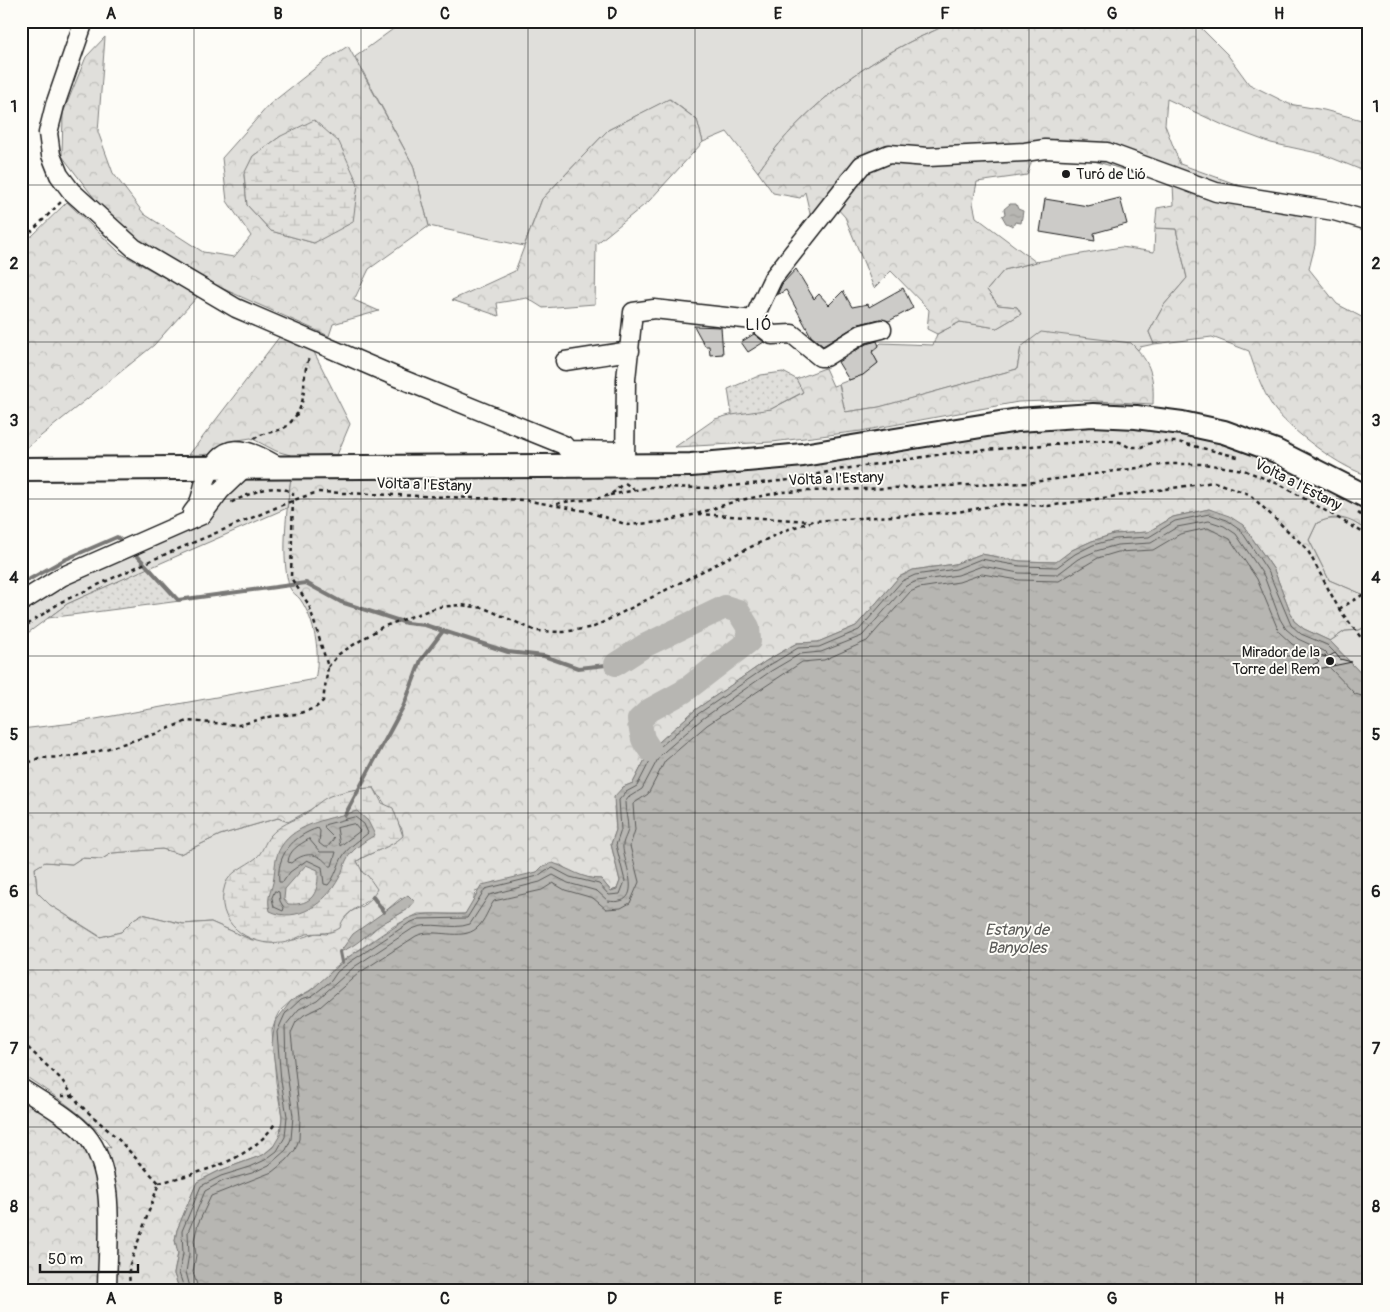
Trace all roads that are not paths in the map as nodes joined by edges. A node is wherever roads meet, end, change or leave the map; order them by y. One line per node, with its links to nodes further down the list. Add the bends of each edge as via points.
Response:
1 (84, 21): 7 (street, via 55,105 48,133 50,156 71,191 134,248 236,308)
2 (1369, 221): 3 (street, via 1334,211 1216,192 1106,152 1045,149 928,157 889,154 862,165 773,278)
3 (753, 320): 4 (street, via 772,334 792,334 820,357 862,334); 5 (street, via 654,309 633,312)
4 (882, 329)
5 (630, 351): 6 (street); 9 (street)
6 (565, 361)
7 (553, 442): 8 (street, via 564,445); 11 (street)
8 (574, 458): 9 (main road); 11 (main road)
9 (624, 458): 17 (main road, via 754,461 1018,420 1127,416 1182,422 1224,432 1284,455)
10 (243, 459): 11 (main road, via 281,468); 14 (main road); 16 (street)
11 (554, 466)
12 (21, 469): 13 (main road)
13 (180, 469): 14 (main road); 15 (street)
14 (211, 469): 15 (street); 16 (street)
15 (202, 495): 18 (street, via 200,503)
16 (224, 498): 18 (street)
17 (1362, 505)
18 (184, 523): 19 (street, via 61,578)
19 (21, 602)
20 (21, 1088): 21 (street, via 86,1135 98,1154 107,1193)
21 (107, 1291)

